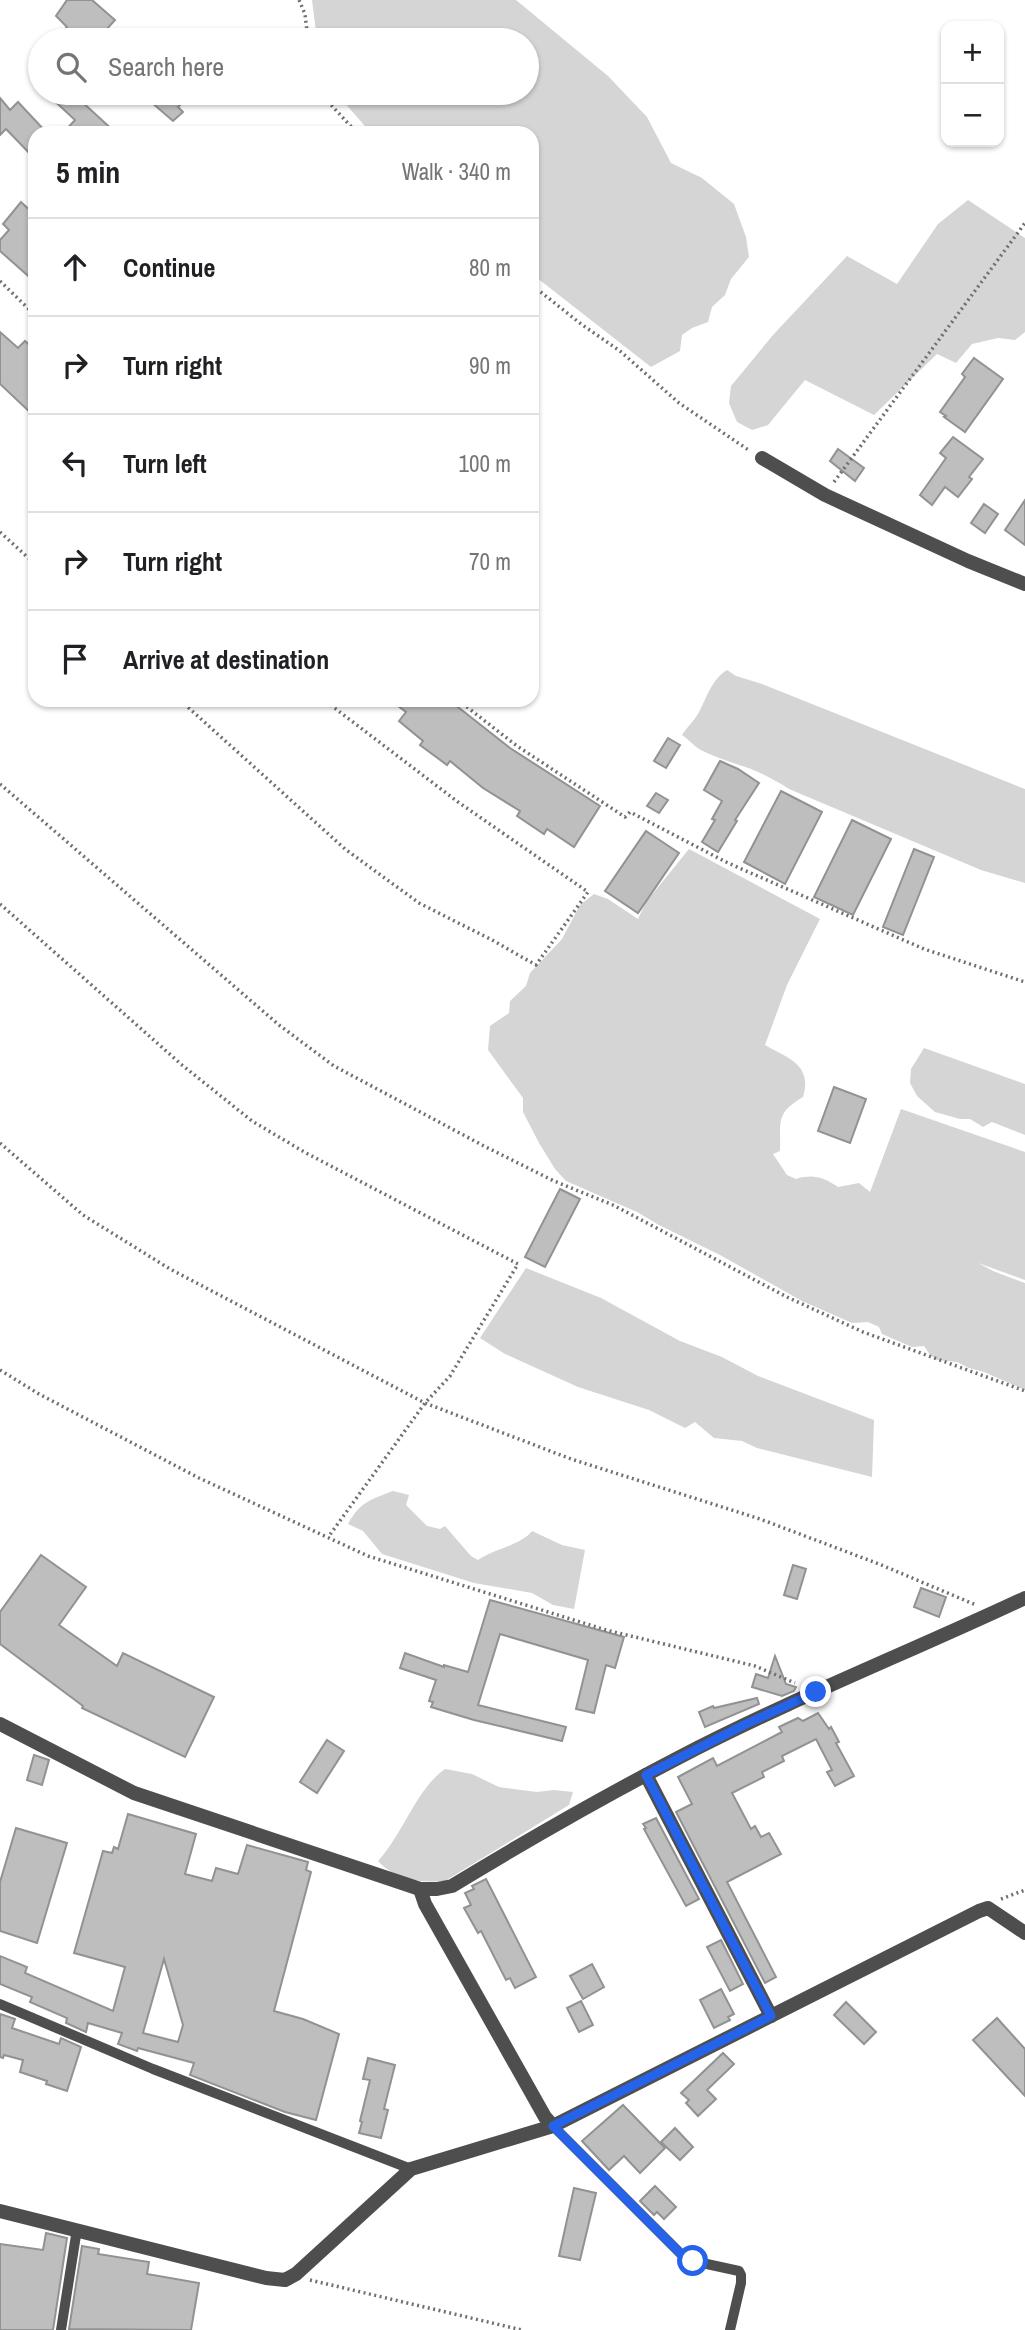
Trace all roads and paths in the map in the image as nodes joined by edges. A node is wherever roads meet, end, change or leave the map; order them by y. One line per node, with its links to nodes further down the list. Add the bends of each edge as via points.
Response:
1 (299, 0): 2 (path)
2 (307, 28)
3 (331, 105): 4 (path)
4 (351, 126)
5 (1025, 223): 10 (path)
6 (0, 281): 8 (path)
7 (539, 291): 9 (path, via 620,351 679,403)
8 (28, 308)
9 (761, 458): 10 (street)
10 (825, 495): 13 (street)
11 (0, 532): 12 (path)
12 (28, 558)
13 (1025, 584)
14 (188, 707): 15 (path, via 345,849 419,903 536,965 588,892 458,802)
15 (333, 707)
16 (467, 707): 19 (path, via 527,753 625,817 630,812 728,863 924,949)
17 (0, 784): 22 (path, via 279,1025 334,1066 799,1303 863,1332)
18 (0, 904): 23 (path, via 252,1121 518,1265 450,1376)
19 (1025, 982)
20 (0, 1143): 23 (path, via 83,1216 170,1269)
21 (0, 1370): 24 (path, via 199,1478)
22 (1025, 1391)
23 (425, 1403): 24 (path); 26 (path, via 571,1459 760,1519)
24 (329, 1536): 27 (path, via 368,1556 467,1588 607,1630 755,1666)
25 (1025, 1598): 26 (street)
26 (994, 1613): 27 (street)
27 (816, 1692): 29 (street)
28 (0, 1724): 30 (street, via 134,1793)
29 (646, 1775): 30 (street, via 452,1886); 35 (street)
30 (421, 1889): 36 (street, via 438,1927)
31 (1025, 1889): 32 (path)
32 (988, 1908): 33 (street); 35 (street)
33 (1025, 1933)
34 (0, 2004): 37 (lane)
35 (771, 2016): 36 (street)
36 (553, 2126): 37 (street); 43 (lane, via 680,2253 693,2261 739,2271 741,2283)
37 (411, 2169): 40 (street)
38 (0, 2211): 39 (street)
39 (77, 2229): 40 (street, via 266,2278 285,2280); 41 (lane)
40 (296, 2274): 42 (path, via 305,2280)
41 (61, 2330)
42 (522, 2330)
43 (730, 2330)

